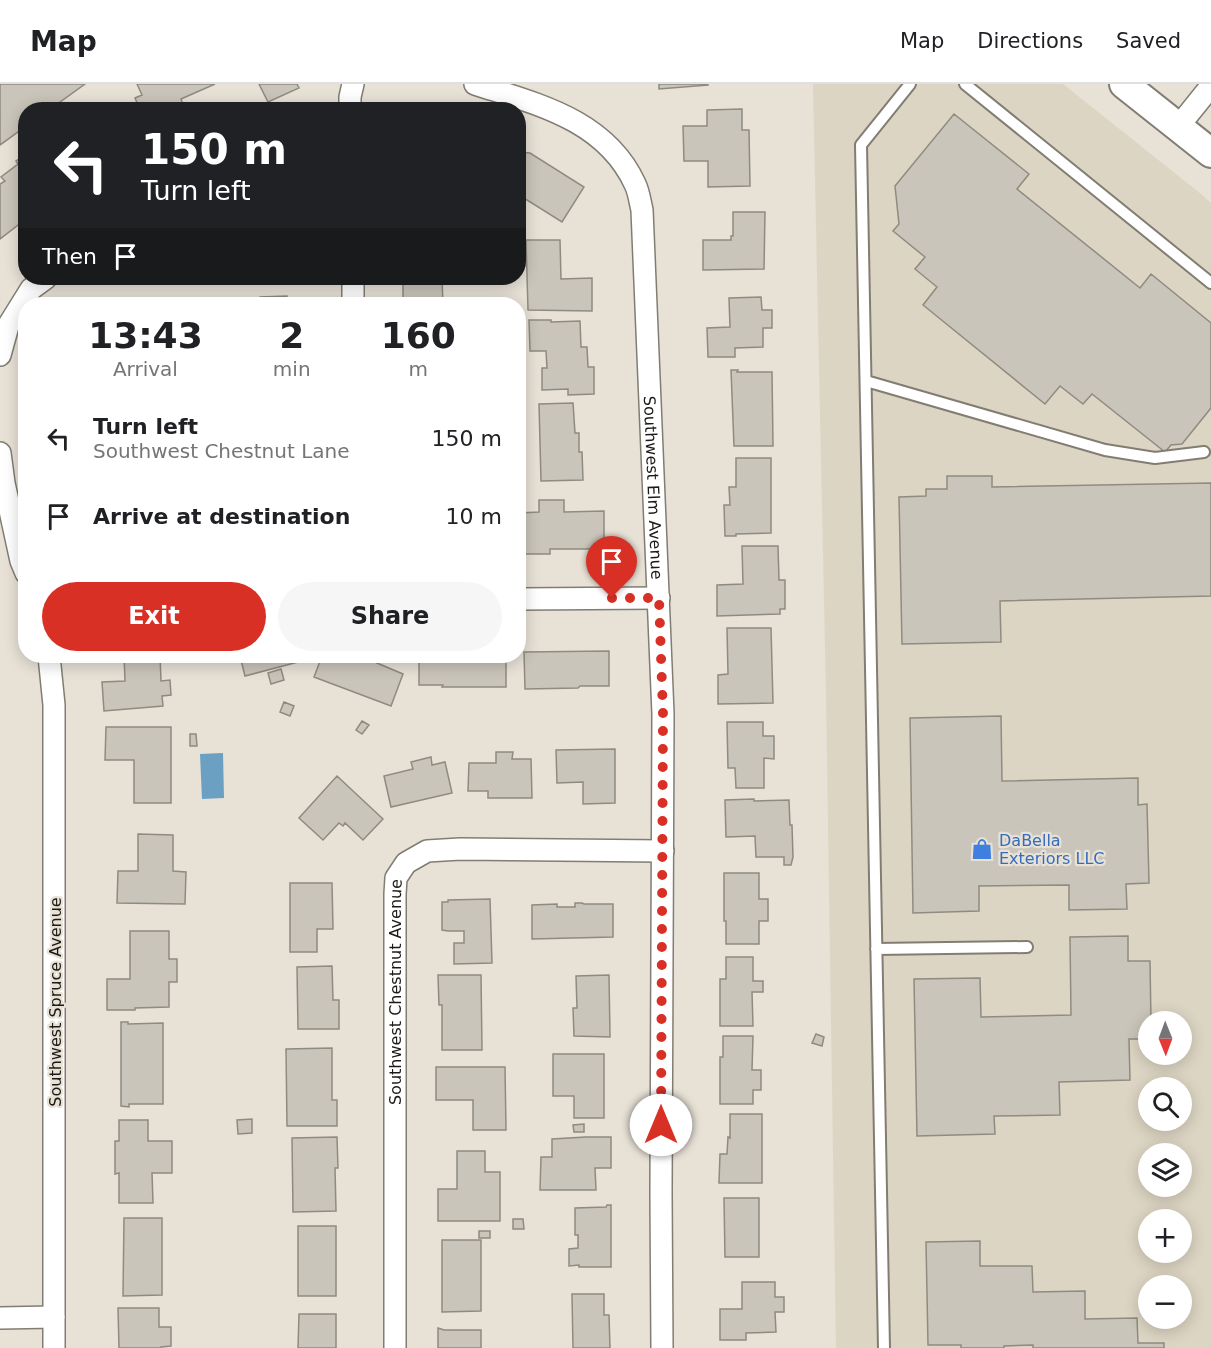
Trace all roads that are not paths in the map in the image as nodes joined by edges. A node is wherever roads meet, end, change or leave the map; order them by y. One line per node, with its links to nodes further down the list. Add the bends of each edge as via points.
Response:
1 (354, 84): 7 (street)
2 (475, 84): 19 (street, Southwest Elm Avenue, via 574,120 607,143 636,184 644,241)
3 (910, 84): 15 (lane, via 861,145)
4 (965, 84): 10 (lane)
5 (1124, 84): 8 (main road)
6 (1211, 86): 8 (street)
7 (350, 102)
8 (1178, 127): 9 (main road)
9 (1211, 153)
10 (1211, 283)
11 (37, 285): 12 (street)
12 (27, 297)
13 (18, 310): 14 (street, via 8,326)
14 (0, 355)
15 (866, 381): 16 (lane, via 1105,450 1155,458); 24 (lane)
16 (1209, 450)
17 (0, 453): 18 (street)
18 (18, 547)
19 (659, 598): 20 (street); 22 (street, Southwest Elm Avenue)
20 (526, 599)
21 (50, 663): 25 (street, Southwest Spruce Avenue, via 54,705)
22 (663, 851): 28 (street, Southwest Chestnut Avenue, via 427,851 406,863 396,878); 29 (street, Southwest Elm Avenue)
23 (1028, 947): 24 (lane)
24 (876, 949): 30 (lane)
25 (54, 1317): 26 (street); 27 (street, Southwest Spruce Avenue)
26 (0, 1318)
27 (54, 1348)
28 (394, 1348)
29 (662, 1348)
30 (884, 1348)

